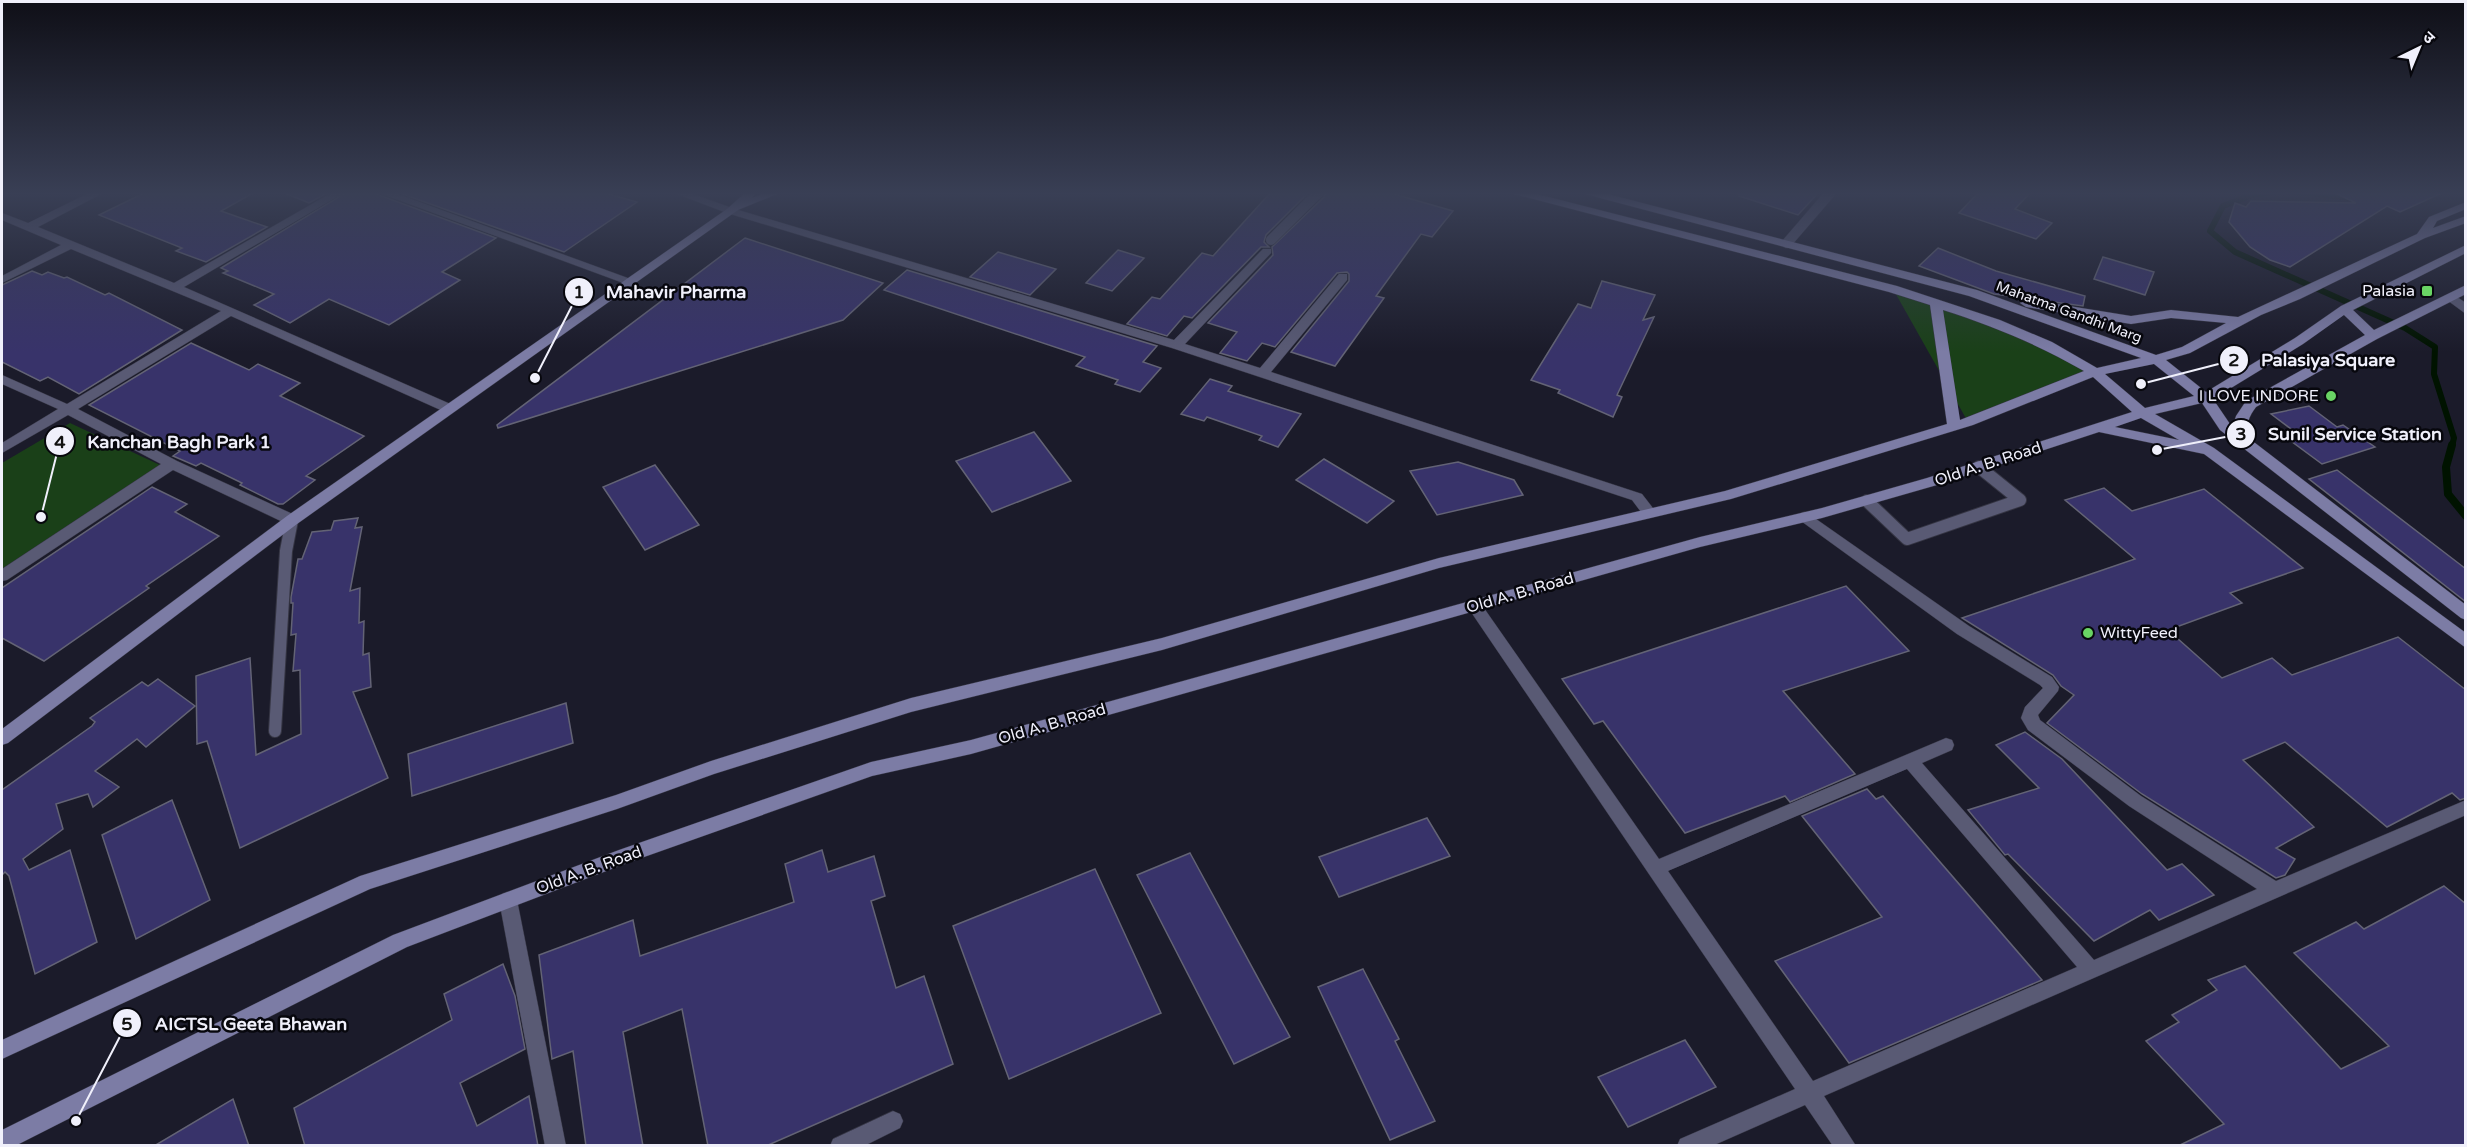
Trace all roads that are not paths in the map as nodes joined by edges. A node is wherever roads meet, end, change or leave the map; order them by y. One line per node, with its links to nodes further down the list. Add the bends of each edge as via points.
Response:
1 (1269, 245): 25 (street)
2 (68, 246): 13 (street)
3 (70, 246): 15 (street)
4 (247, 246): 15 (street)
5 (532, 246): 14 (street)
6 (681, 246): 14 (main road)
7 (846, 246): 25 (street)
8 (1725, 246): 19 (main road)
9 (1796, 246): 17 (main road, Mahatma Gandhi Marg)
10 (2401, 246): 23 (main road)
11 (2466, 248): 20 (main road)
12 (1343, 277): 28 (street)
13 (2, 280)
14 (630, 281): 32 (main road)
15 (174, 288): 22 (street)
16 (2466, 289): 18 (main road)
17 (1973, 294): 23 (main road, via 2131,320 2171,314); 26 (main road, Mahatma Gandhi Marg)
18 (2451, 297): 21 (street); 24 (main road)
19 (1936, 303): 27 (main road, via 2048,345); 34 (main road)
20 (2345, 309): 24 (main road); 30 (main road)
21 (2466, 310)
22 (230, 311): 31 (street); 32 (street)
23 (2240, 321): 26 (main road, via 2186,350)
24 (2373, 336): 36 (main road, via 2251,404 2242,416)
25 (1176, 345): 28 (street)
26 (2156, 359): 27 (main road); 30 (main road, Mahatma Gandhi Marg)
27 (2095, 372): 33 (main road); 34 (main road)
28 (1263, 373): 42 (street, via 1636,496)
29 (2, 379): 31 (street)
30 (2205, 398): 33 (main road, Old A. B. Road); 36 (main road, Mahatma Gandhi Marg, via 2225,428)
31 (68, 409): 37 (street); 39 (street)
32 (450, 409): 44 (main road)
33 (2142, 413): 35 (main road, Old A. B. Road); 38 (main road)
34 (1954, 426): 42 (main road, via 1726,496)
35 (2101, 428): 38 (main road); 40 (main road, Old A. B. Road)
36 (2239, 438): 47 (main road, Mahatma Gandhi Marg)
37 (2, 449)
38 (2209, 451): 48 (main road)
39 (172, 464): 44 (street); 45 (street)
40 (1979, 467): 41 (main road, Old A. B. Road); 41 (lane, via 2020,500 1907,539)
41 (1867, 501): 43 (main road, Old A. B. Road)
42 (1649, 512): 58 (main road, via 1439,563 1161,644 911,705 711,768 366,882)
43 (1806, 517): 46 (main road, Old A. B. Road); 55 (street, via 1963,630 2046,681 2050,691 2028,718 2034,725 2135,801)
44 (292, 520): 49 (lane, via 286,550); 50 (main road)
45 (2, 576)
46 (1474, 605): 54 (street); 56 (main road, Old A. B. Road, via 971,747 871,770)
47 (2466, 614)
48 (2466, 642)
49 (275, 731)
50 (2, 738)
51 (1946, 745): 52 (street)
52 (1910, 760): 54 (street); 57 (street)
53 (2466, 807): 55 (street)
54 (1656, 868): 59 (street)
55 (2274, 890): 57 (street)
56 (508, 900): 61 (main road, Old A. B. Road, via 400,941); 62 (street)
57 (2091, 970): 59 (street)
58 (2, 1050)
59 (1809, 1091): 64 (street); 65 (street)
60 (893, 1121): 63 (street)
61 (15, 1140)
62 (556, 1146)
63 (840, 1146)
64 (1687, 1146)
65 (1846, 1146)

